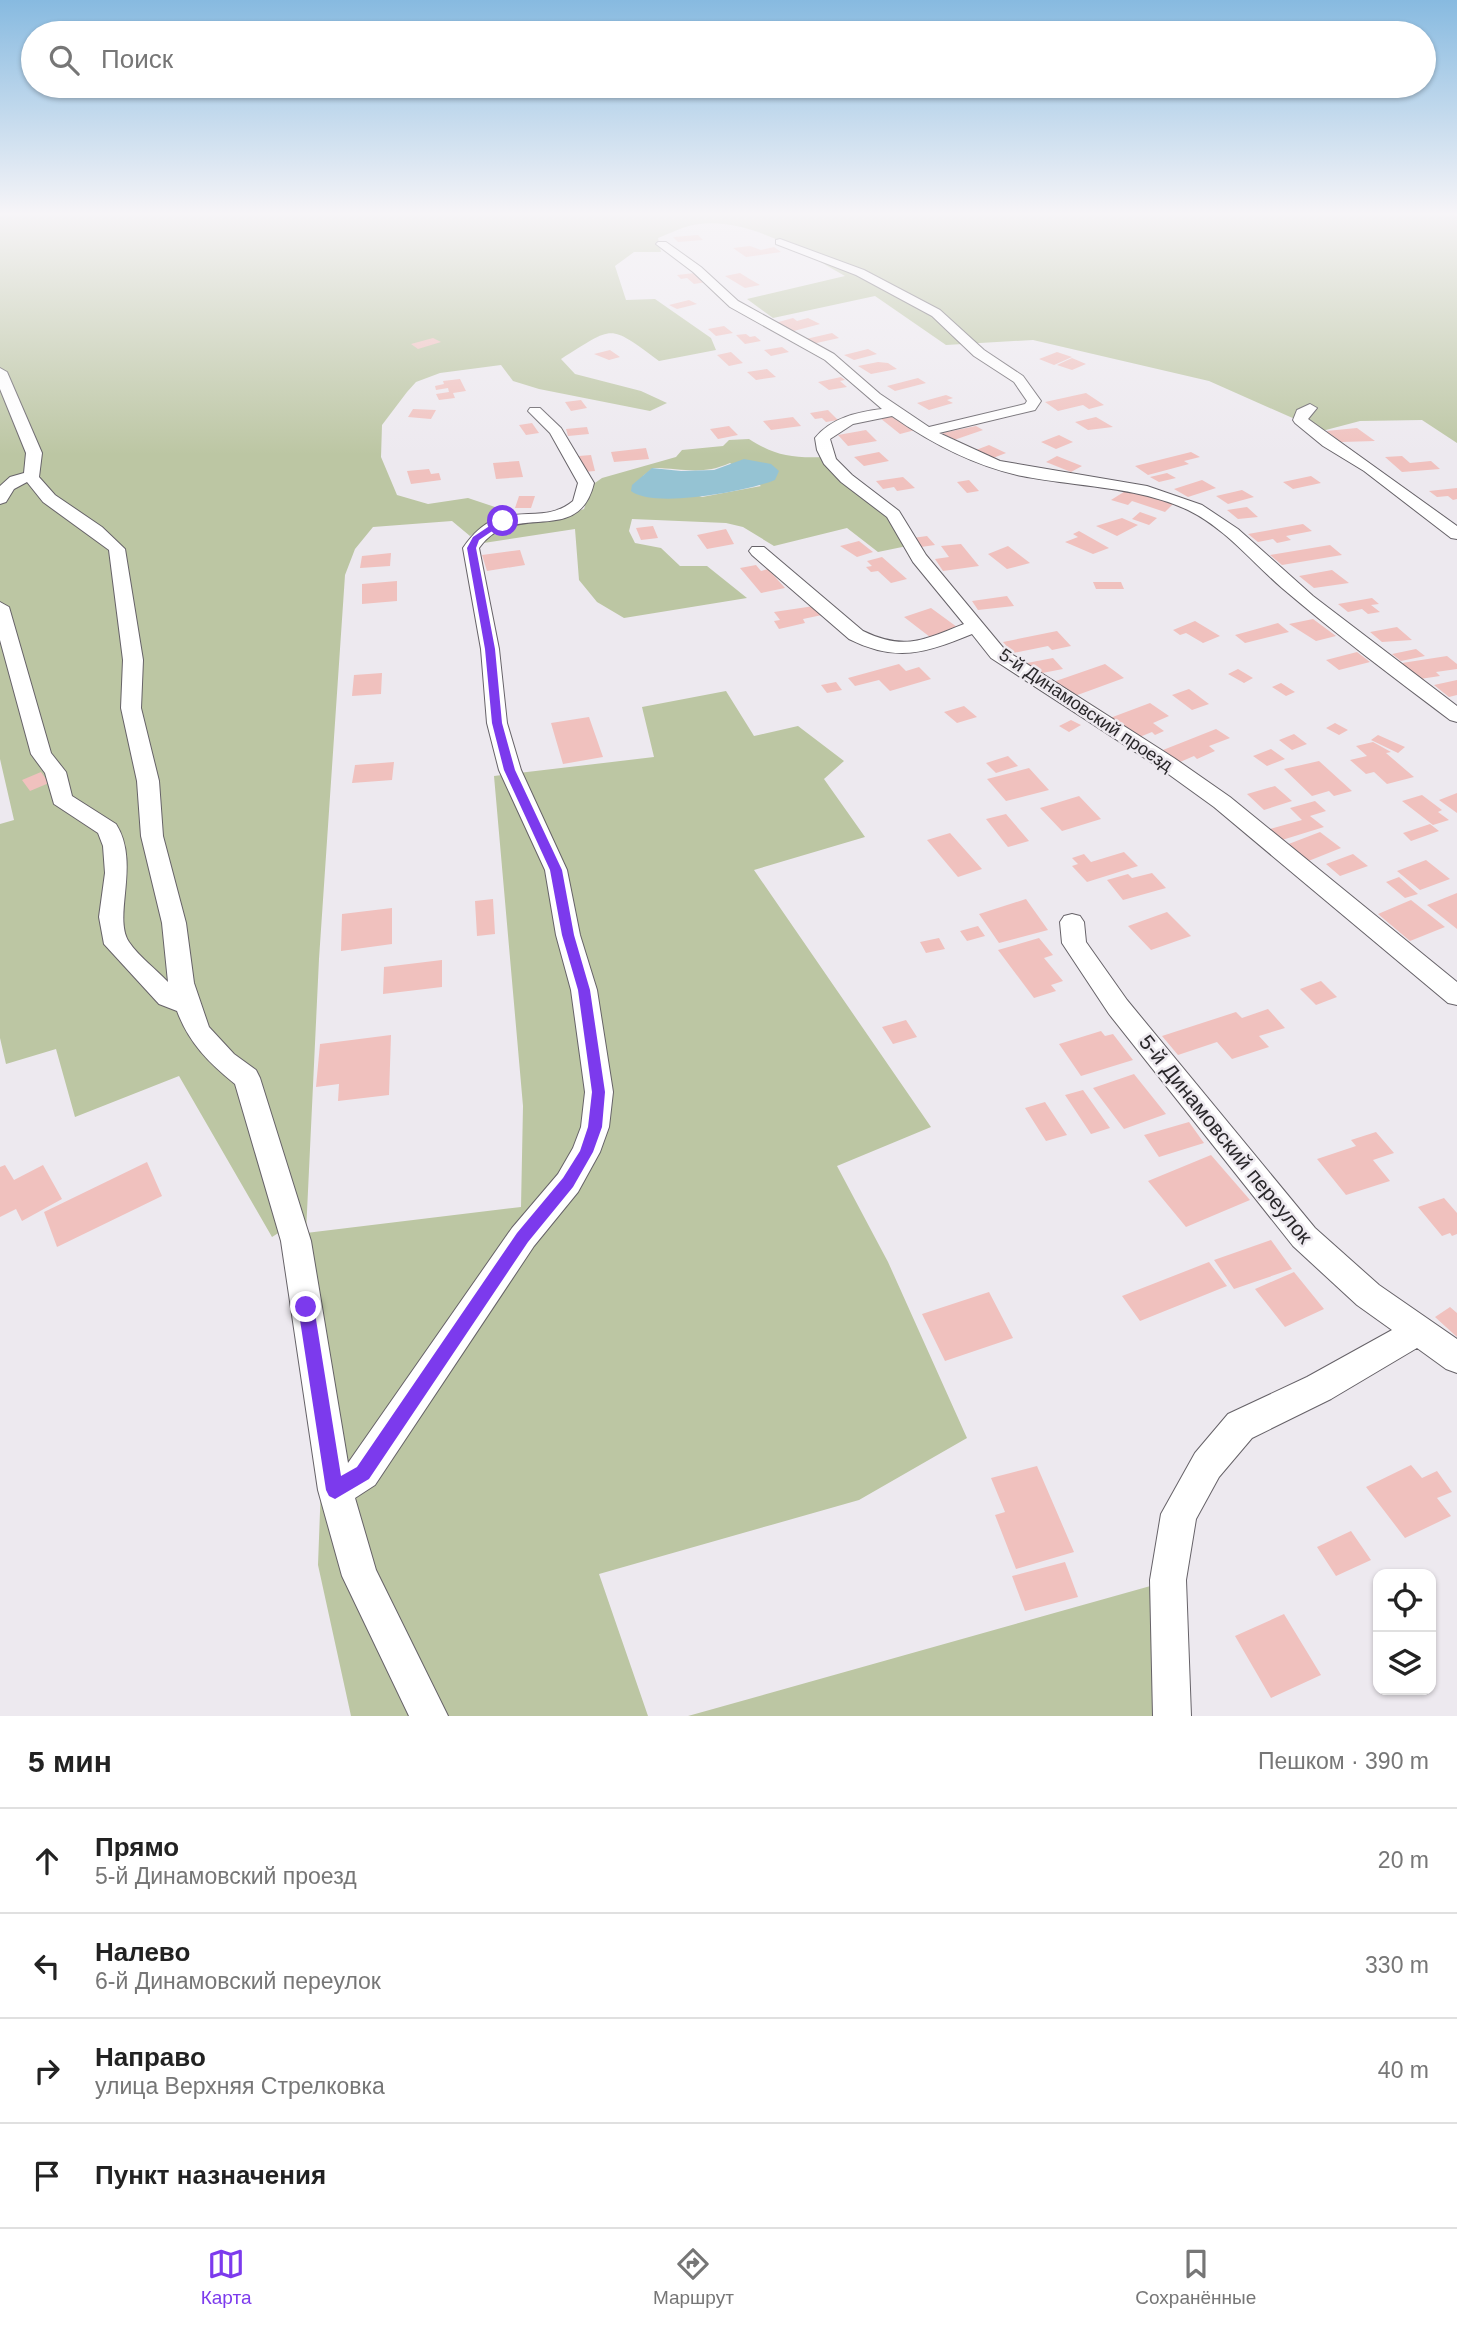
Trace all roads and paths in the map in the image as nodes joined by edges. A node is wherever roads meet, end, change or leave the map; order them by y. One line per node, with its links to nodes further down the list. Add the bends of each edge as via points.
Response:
1 (722, 295): 6 (street, via 824,354)
2 (900, 295): 7 (street, via 937,314 973,348 1024,383 1034,401 1030,407)
3 (0, 372): 8 (street, via 34,453)
4 (1310, 408): 10 (street, via 1300,419)
5 (535, 411): 11 (street, via 556,431 586,483 580,503 569,511 503,521 475,539)
6 (895, 411): 7 (street); 14 (street, 5-й Динамовский проезд, via 861,414 831,429 822,445 833,466 886,507 905,528 919,558)
7 (929, 431): 15 (street, via 993,464 1041,477 1118,484 1200,510 1239,537 1359,642)
8 (31, 477): 9 (street, via 6,486); 18 (street, via 55,505 105,536 117,549 132,660 131,708)
9 (0, 499)
10 (1457, 534)
11 (471, 548): 21 (street, via 490,649 497,723 510,770 556,870 584,990 599,1092 595,1127 568,1183 523,1237 363,1473)
12 (758, 551): 14 (street, via 870,643 909,650)
13 (0, 607): 18 (street, via 41,754 55,772 62,799 108,829 114,846 117,873 111,917 116,944 168,997)
14 (973, 627): 17 (street, 5-й Динамовский проезд, via 998,654 1222,802)
15 (1457, 716)
16 (1072, 922): 19 (street, 5-й Динамовский переулок, via 1074,943 1118,1007 1304,1237)
17 (1457, 996)
18 (187, 1005): 21 (street, via 198,1032 247,1078 251,1091 296,1241)
19 (1415, 1331): 20 (street, 5-й Динамовский переулок); 23 (street, via 1320,1388 1240,1426 1207,1465 1179,1514 1168,1580)
20 (1457, 1358)
21 (335, 1490): 22 (street, via 360,1576)
22 (429, 1716)
23 (1172, 1716)

